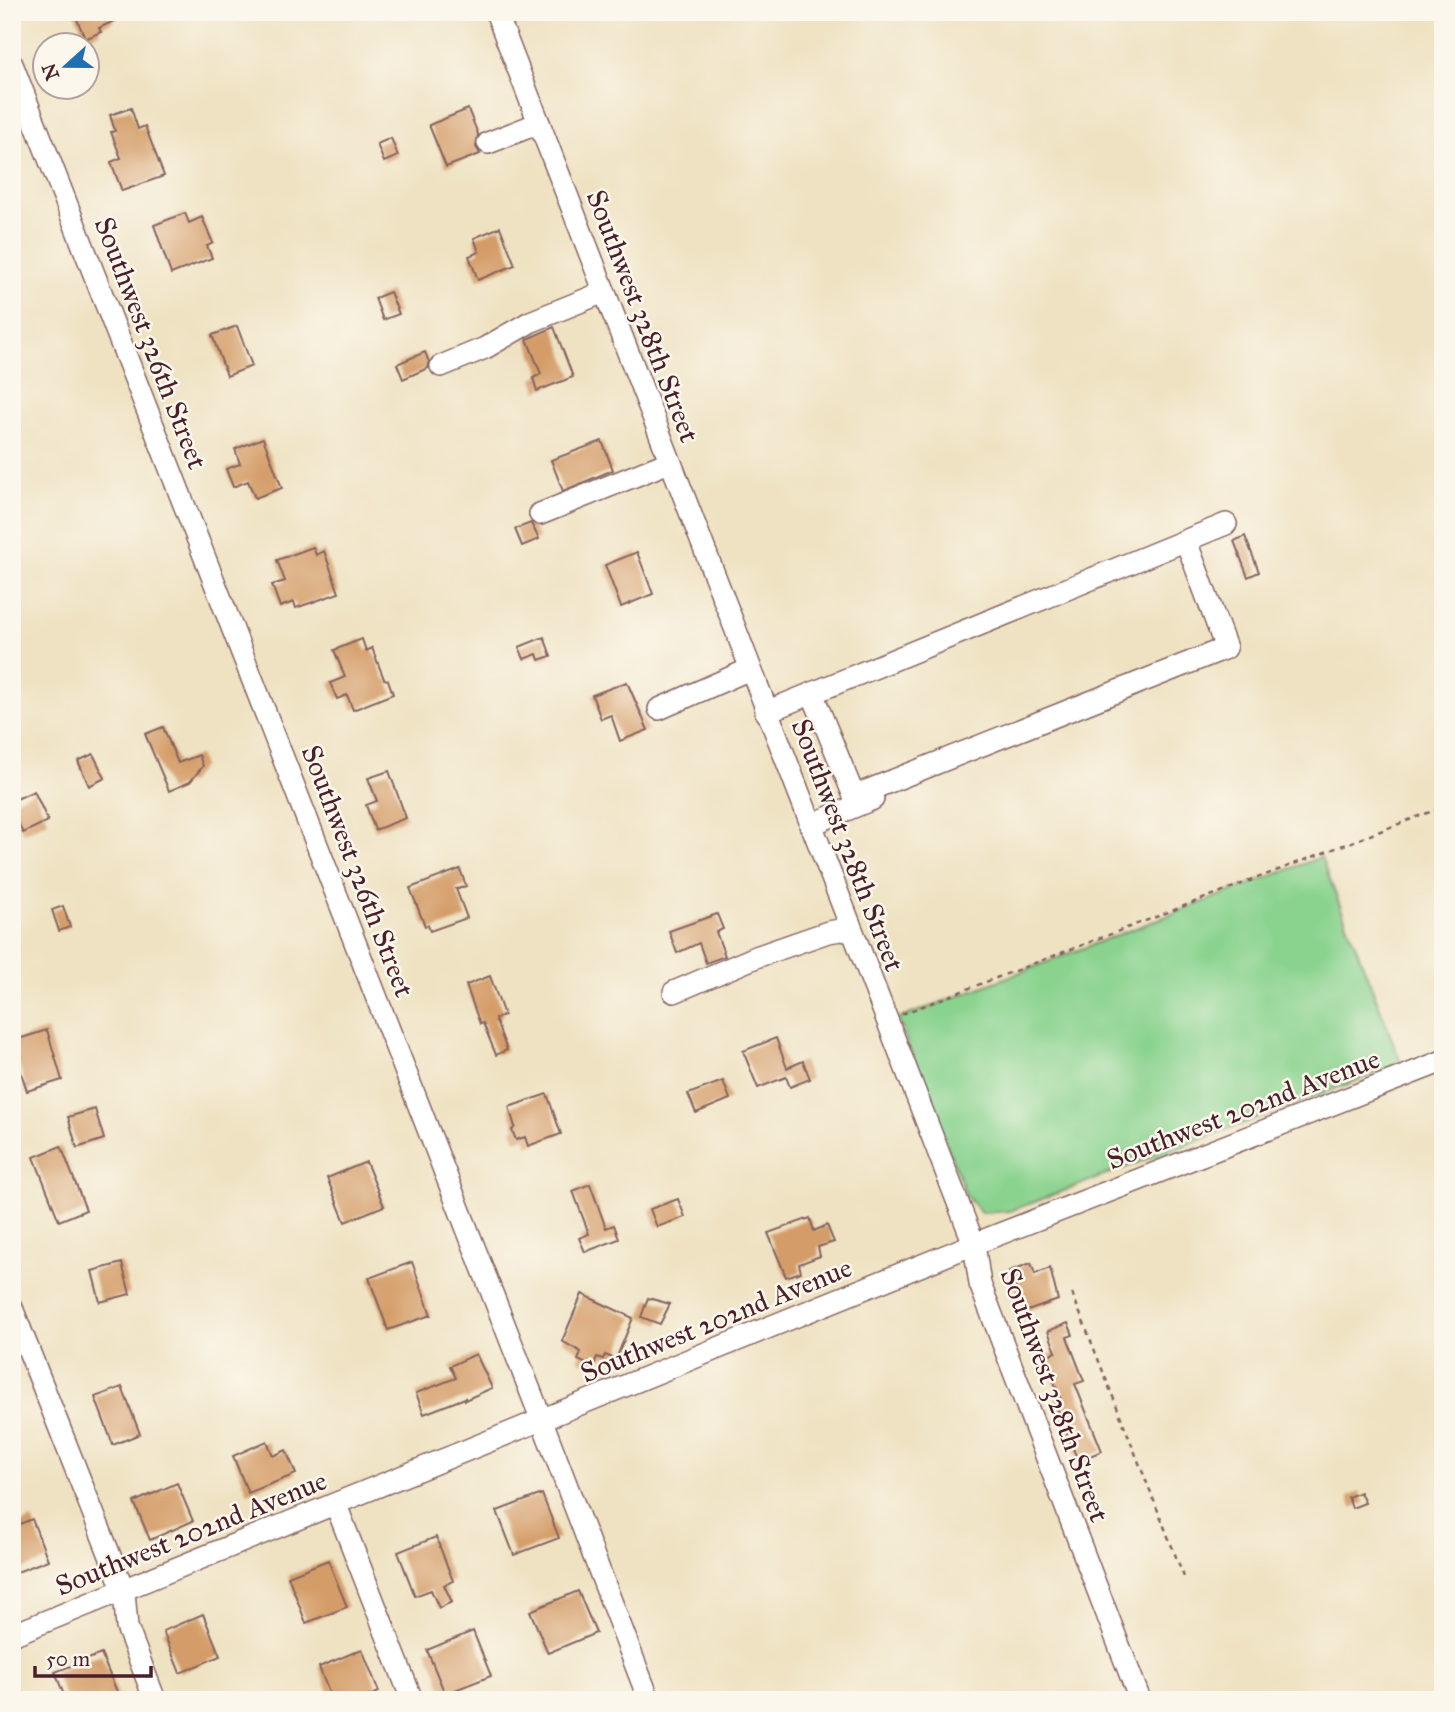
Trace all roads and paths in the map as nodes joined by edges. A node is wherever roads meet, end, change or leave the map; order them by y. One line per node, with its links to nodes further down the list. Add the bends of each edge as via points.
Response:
1 (496, 12): 4 (street, Southwest 328th Street)
2 (12, 64): 3 (street, Southwest 326th Street)
3 (21, 114): 26 (street, Southwest 326th Street)
4 (539, 123): 5 (street); 6 (street, Southwest 328th Street)
5 (488, 144)
6 (604, 292): 7 (street); 8 (street, Southwest 328th Street)
7 (441, 366)
8 (669, 462): 9 (street, via 608,495); 12 (street, Southwest 328th Street)
9 (540, 514)
10 (1226, 524): 11 (street)
11 (1185, 541): 13 (street); 13 (street, via 1227,648 1112,695 854,796)
12 (750, 669): 14 (street); 16 (street, Southwest 328th Street)
13 (812, 693): 16 (street)
14 (659, 709)
15 (1092, 709): 18 (street)
16 (766, 712): 18 (street, Southwest 328th Street)
17 (1443, 807): 21 (path)
18 (810, 825): 19 (street, Southwest 328th Street)
19 (852, 932): 20 (street, via 828,932); 21 (street, Southwest 328th Street)
20 (674, 992)
21 (886, 1020): 23 (street, Southwest 328th Street)
22 (1443, 1061): 23 (street, Southwest 202nd Avenue)
23 (974, 1244): 26 (street, Southwest 202nd Avenue); 34 (street, Southwest 328th Street, via 980,1284)
24 (1072, 1293): 28 (path)
25 (12, 1308): 29 (street)
26 (542, 1421): 27 (street, Southwest 202nd Avenue); 33 (street, Southwest 326th Street)
27 (336, 1505): 29 (street, Southwest 202nd Avenue); 32 (street)
28 (1184, 1577)
29 (124, 1591): 30 (street, Southwest 202nd Avenue); 31 (street, via 127,1627)
30 (12, 1635)
31 (155, 1700)
32 (412, 1700)
33 (649, 1700)
34 (1140, 1700)

